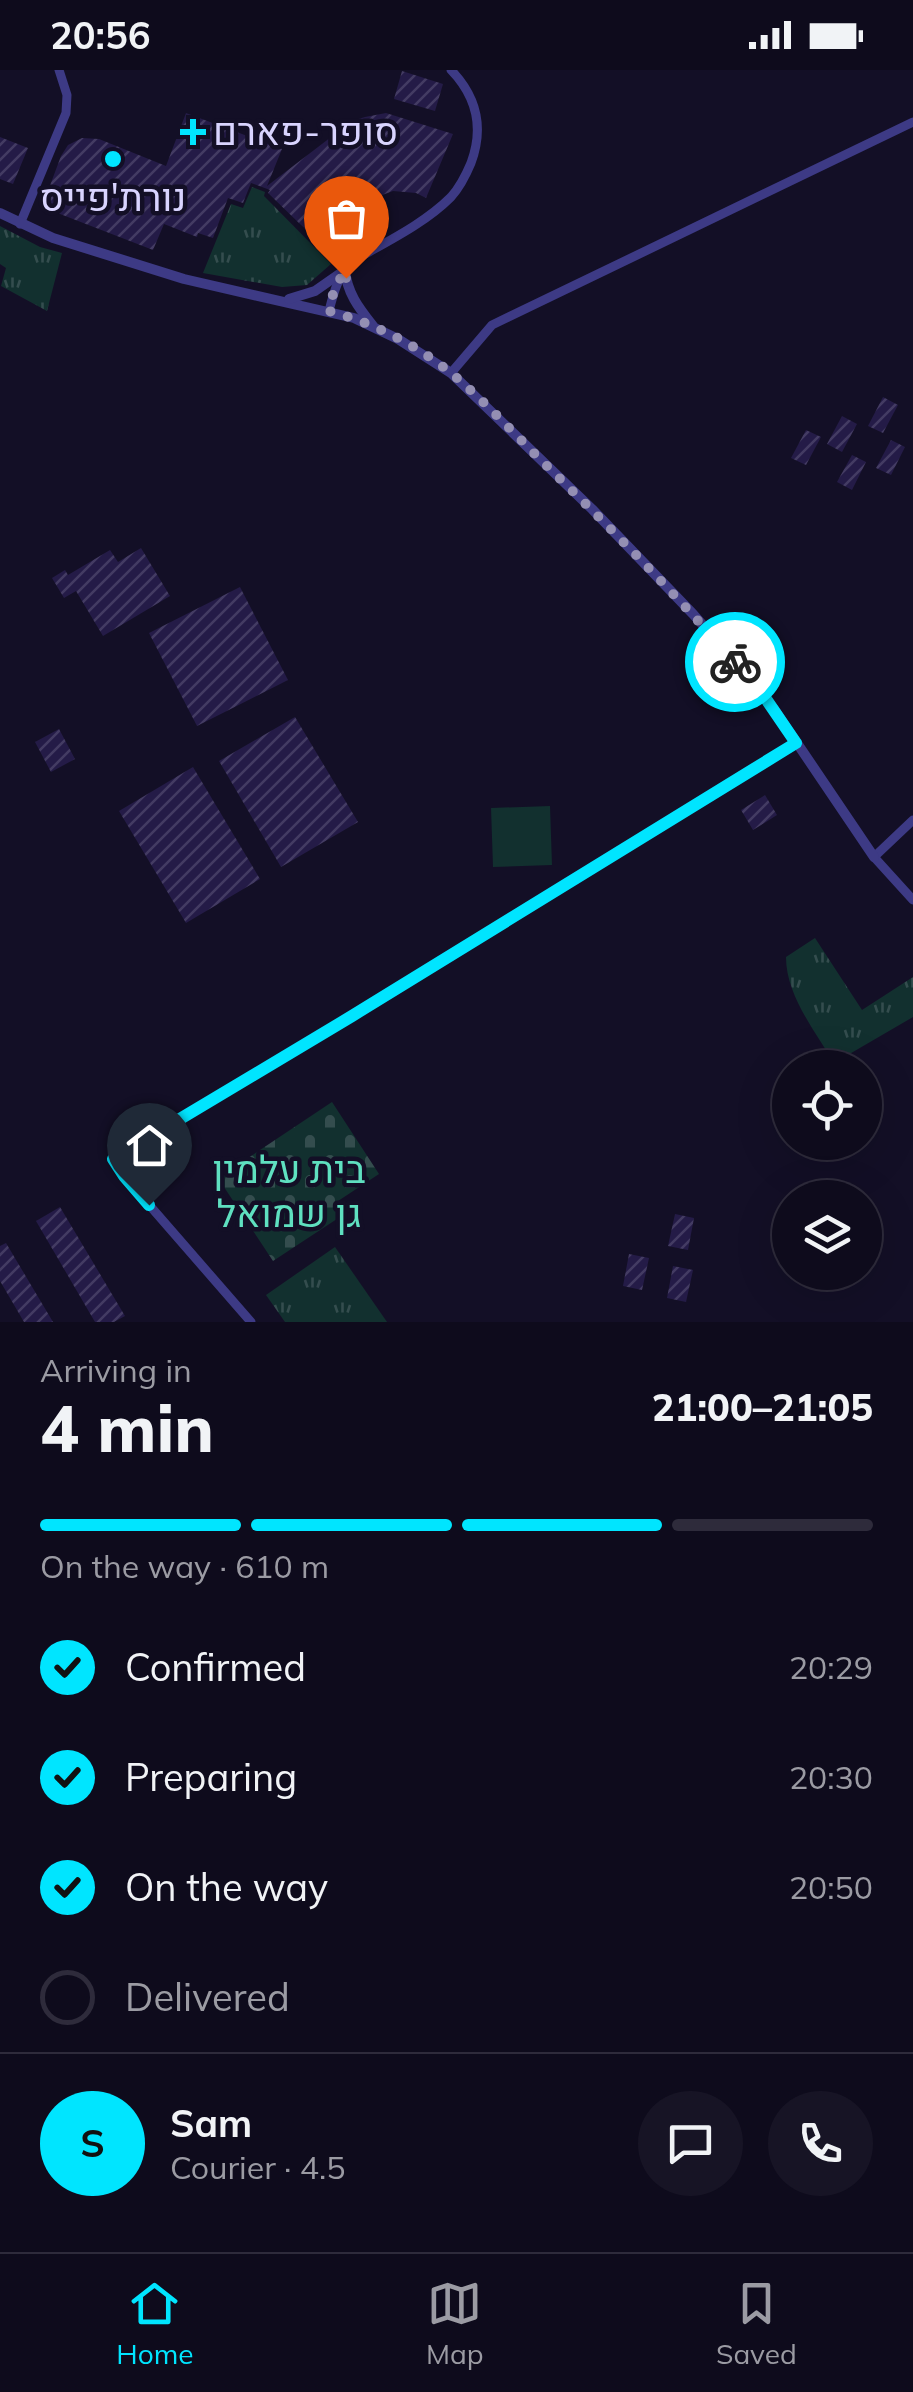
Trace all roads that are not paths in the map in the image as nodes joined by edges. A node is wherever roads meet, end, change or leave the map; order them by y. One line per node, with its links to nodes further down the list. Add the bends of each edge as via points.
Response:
1 (59, 70): 5 (street, via 66,113)
2 (451, 70): 6 (street, via 479,123 458,189)
3 (913, 122): 10 (street, via 492,325)
4 (0, 213): 5 (street)
5 (20, 224): 7 (street, via 184,279)
6 (345, 270): 7 (street, via 315,291); 8 (street); 9 (street, via 351,296)
7 (278, 300): 8 (street)
8 (329, 311): 9 (street)
9 (373, 326): 10 (street)
10 (450, 373): 11 (street, via 693,614)
11 (796, 743): 13 (street); 15 (street, via 113,1159)
12 (913, 820): 13 (street)
13 (874, 856): 14 (street)
14 (913, 900)
15 (252, 1322)

